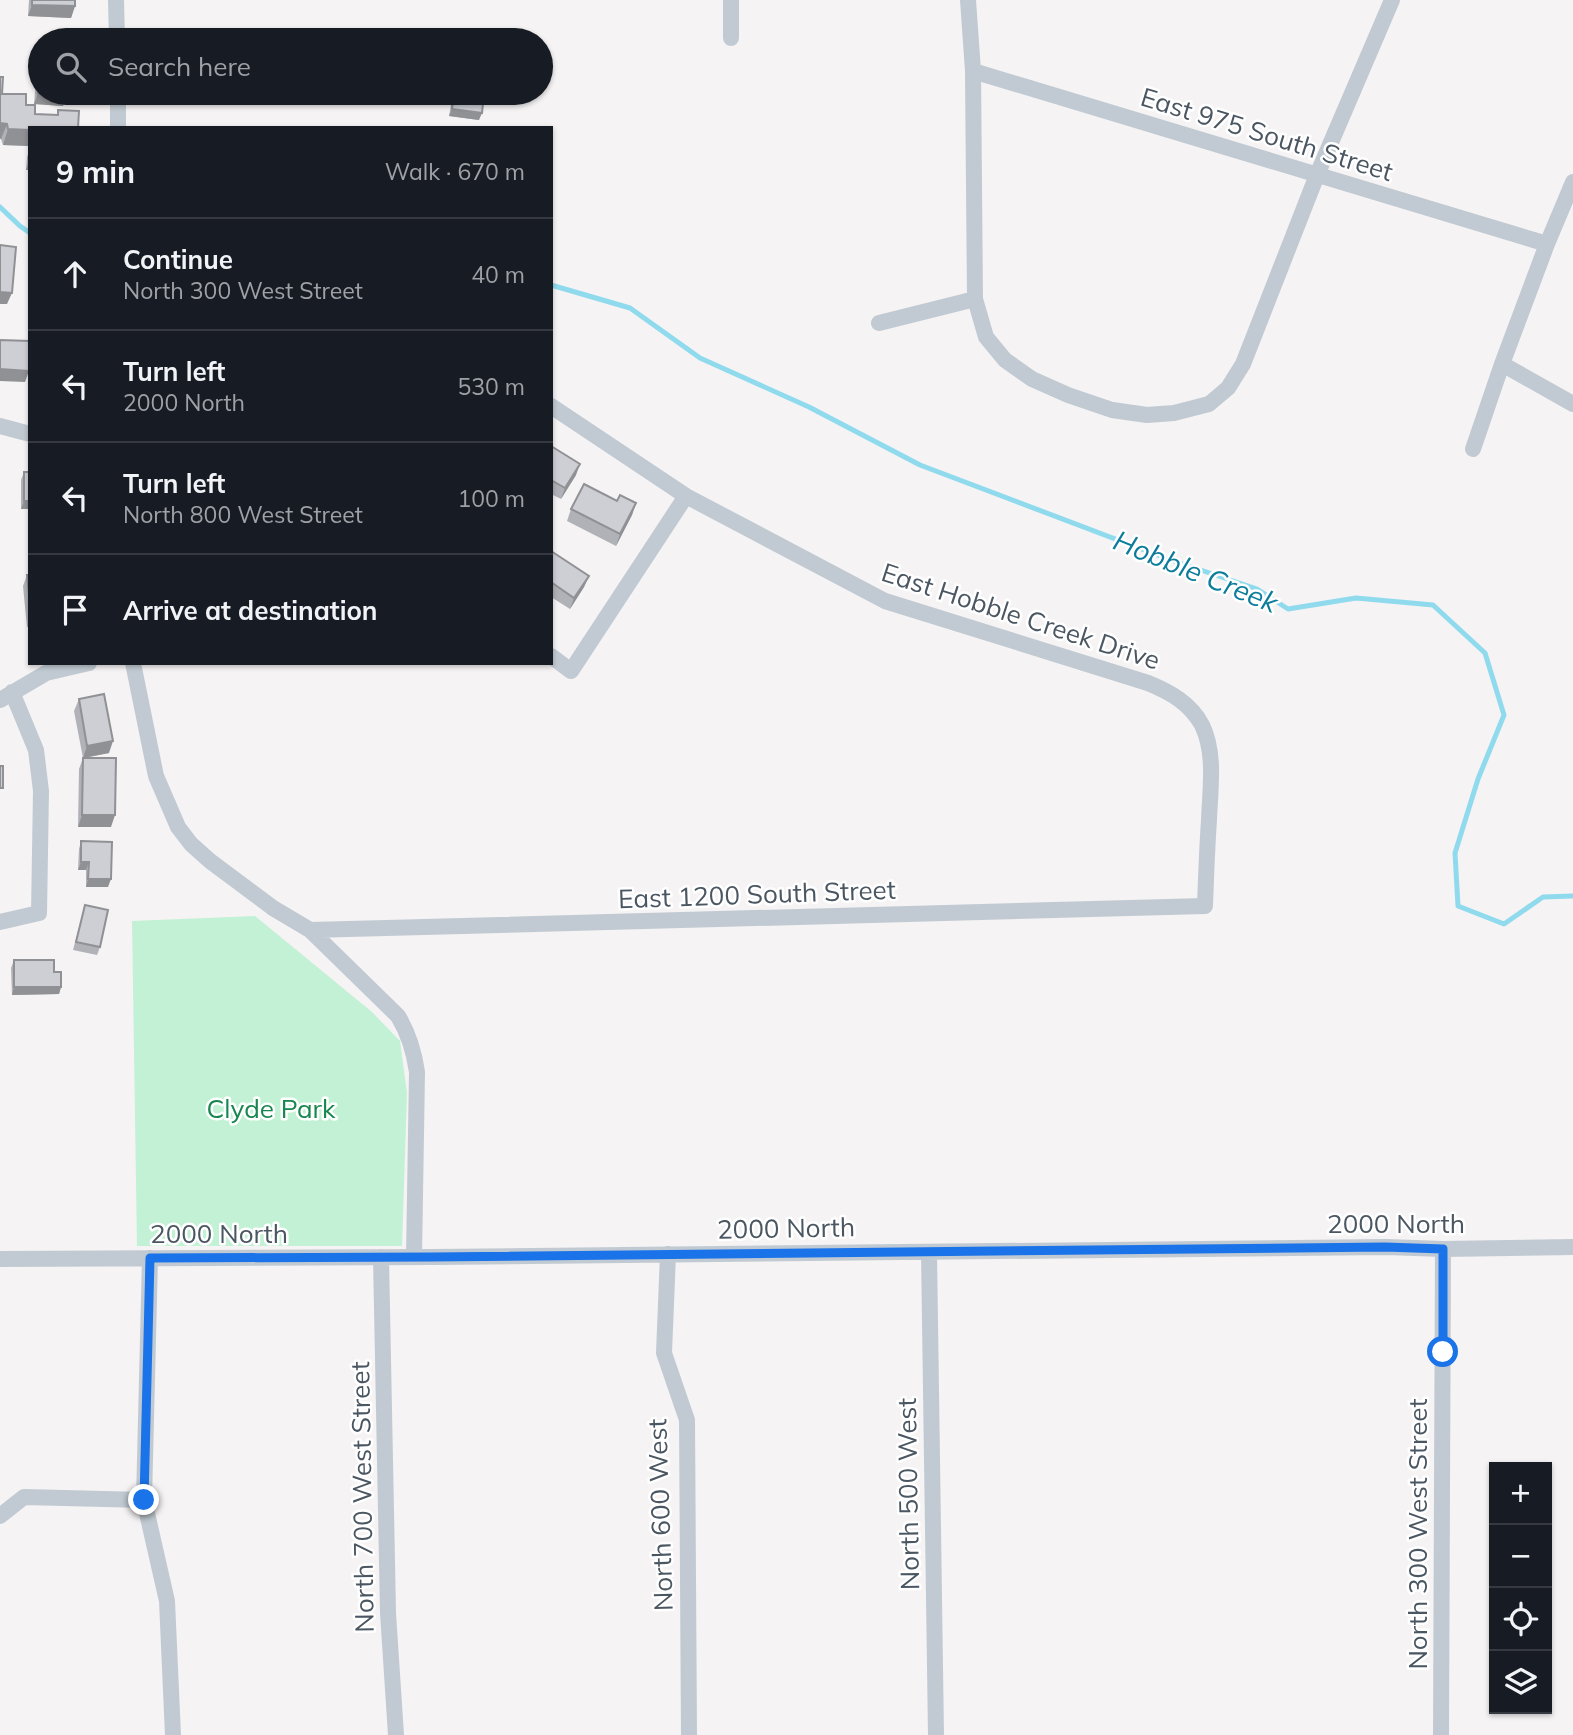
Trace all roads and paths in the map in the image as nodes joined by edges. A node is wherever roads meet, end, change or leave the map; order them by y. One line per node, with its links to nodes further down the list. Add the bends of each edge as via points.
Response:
1 (116, 0): 5 (street)
2 (731, 0): 6 (street)
3 (968, 0): 7 (street)
4 (1392, 0): 10 (street)
5 (117, 28)
6 (731, 38)
7 (973, 71): 10 (street, East 975 South Street); 13 (street)
8 (118, 105): 9 (street)
9 (118, 126)
10 (1317, 175): 12 (street, East 975 South Street); 13 (street, via 1243,364 1228,388 1209,404 1147,415 1068,396 1005,360 986,337)
11 (1573, 182): 12 (street)
12 (1546, 244): 15 (street)
13 (975, 299): 14 (street)
14 (879, 323)
15 (1502, 364): 16 (street); 20 (street)
16 (1573, 404)
17 (553, 407): 21 (street, East Hobble Creek Drive)
18 (0, 426): 19 (street)
19 (28, 433)
20 (1473, 449)
21 (686, 496): 22 (street, via 571,671); 26 (street, East Hobble Creek Drive, via 885,601 1148,683 1188,706 1209,747 1211,770)
22 (553, 658)
23 (80, 665): 25 (street, via 46,673)
24 (133, 665): 28 (street, via 156,776 178,827 210,861)
25 (6, 696): 27 (street, via 36,750 41,791 38,913)
26 (1205, 906): 28 (street, East 1200 South Street)
27 (0, 922)
28 (310, 930): 34 (street, via 398,1016 413,1049 417,1082)
29 (1573, 1247): 30 (street, 2000 North)
30 (1443, 1249): 31 (street, 2000 North); 43 (street, North 300 West Street)
31 (929, 1252): 32 (street, 2000 North); 42 (street, North 500 West)
32 (668, 1254): 34 (street, 2000 North); 41 (street, North 600 West, via 664,1353 687,1420)
33 (381, 1257): 34 (street, 2000 North); 35 (street, 2000 North); 40 (street, North 700 West Street, via 388,1613)
34 (414, 1257)
35 (150, 1258): 36 (street, 2000 North); 37 (street)
36 (0, 1259)
37 (144, 1500): 38 (street, via 24,1497); 39 (street, via 167,1601)
38 (0, 1516)
39 (173, 1735)
40 (396, 1735)
41 (689, 1735)
42 (936, 1735)
43 (1441, 1735)

